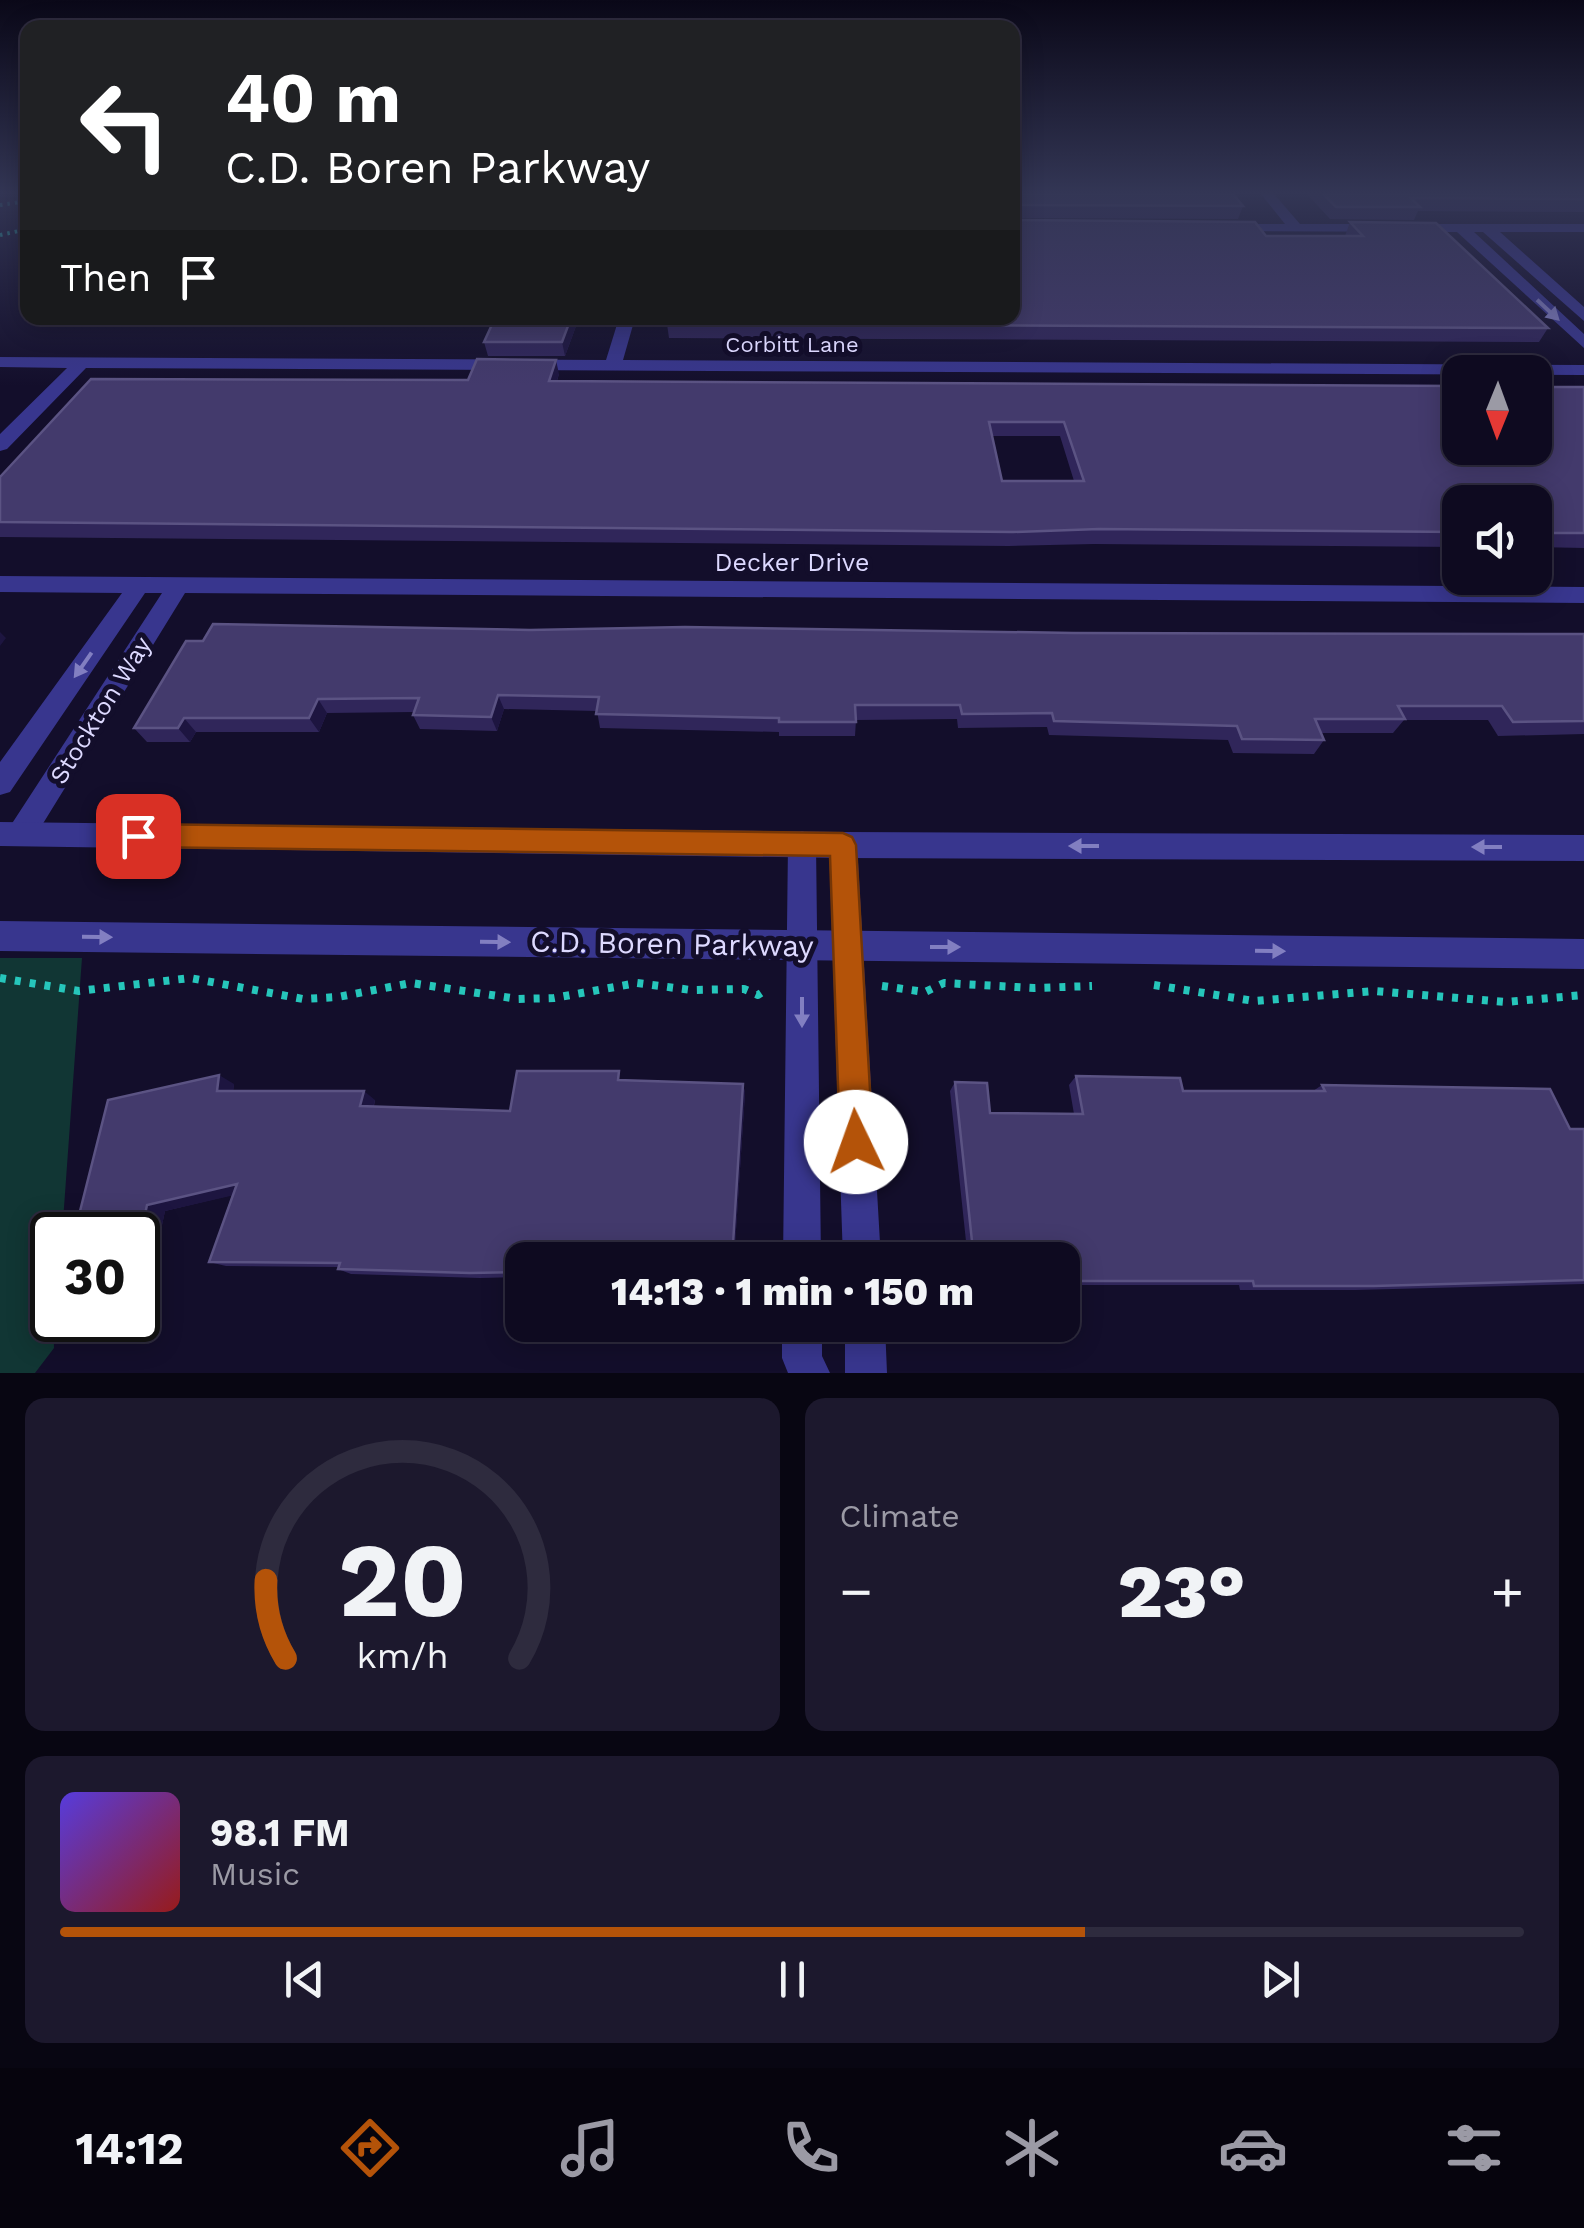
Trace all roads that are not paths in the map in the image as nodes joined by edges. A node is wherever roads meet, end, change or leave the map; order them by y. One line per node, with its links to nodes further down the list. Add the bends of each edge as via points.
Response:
1 (1493, 258): 5 (street, one-way to 5)
2 (1520, 258): 3 (street)
3 (1584, 316)
4 (626, 325): 8 (street)
5 (1584, 344)
6 (0, 362): 7 (street, Corbitt Lane)
7 (81, 363): 8 (street, Corbitt Lane); 10 (street)
8 (613, 365): 9 (street, Corbitt Lane)
9 (1584, 370)
10 (0, 445)
11 (0, 584): 12 (street, Decker Drive)
12 (138, 585): 13 (street, Decker Drive); 15 (street, Stockton Way, one-way to 15)
13 (179, 585): 14 (street, Decker Drive); 16 (street, Stockton Way)
14 (1584, 595)
15 (0, 784)
16 (11, 834): 17 (street)
17 (802, 844): 18 (street); 21 (street)
18 (843, 845): 19 (street, one-way to 18); 22 (street)
19 (1584, 848)
20 (0, 936): 21 (street, C.D. Boren Parkway, one-way to 21)
21 (802, 945): 22 (street, C.D. Boren Parkway); 24 (street, one-way to 24)
22 (848, 947): 23 (street, C.D. Boren Parkway, one-way to 23); 25 (street)
23 (1584, 954)
24 (802, 1242)
25 (861, 1242)
26 (802, 1342): 28 (street)
27 (865, 1342): 29 (street)
28 (809, 1373)
29 (866, 1373)

